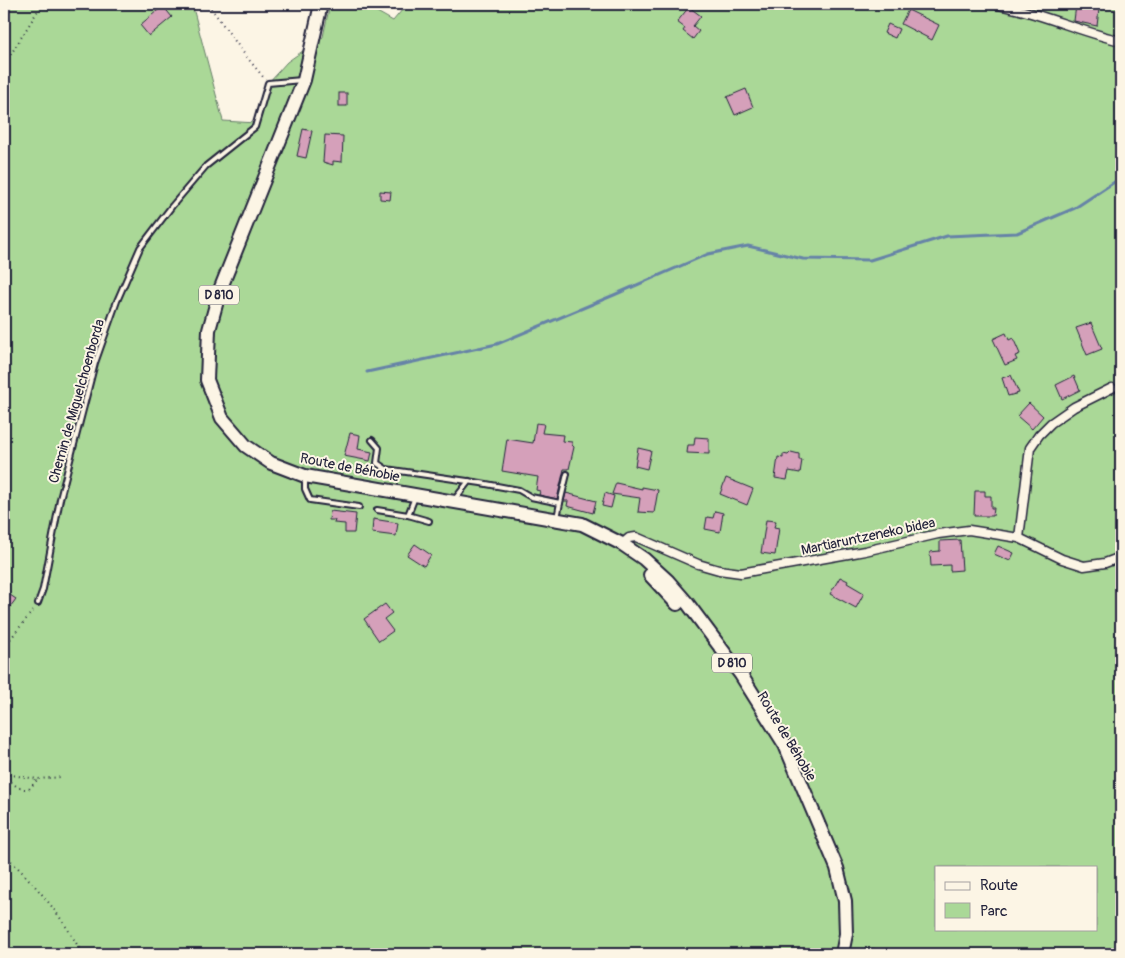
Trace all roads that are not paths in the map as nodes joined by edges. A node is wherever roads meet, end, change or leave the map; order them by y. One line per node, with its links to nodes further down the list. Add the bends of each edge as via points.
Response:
1 (321, 4): 4 (main road, Route de Béhobie / D 810)
2 (992, 4): 3 (street, via 1025,10)
3 (1121, 41)
4 (304, 80): 8 (main road, Route de Béhobie / D 810, via 220,290 209,330 207,380 222,418 246,446 271,463); 21 (lane, Chemin de Miguelchoenborda, via 268,83 255,127 206,166 140,248 95,363 60,499)
5 (1112, 388): 18 (street, via 1051,423 1030,448)
6 (372, 440): 9 (lane, via 379,448 377,463 386,470)
7 (567, 474): 12 (lane)
8 (305, 476): 10 (main road, Route de Béhobie / D 810); 13 (lane, via 305,489 310,500)
9 (469, 481): 11 (lane); 12 (lane, via 519,490 531,497)
10 (416, 495): 11 (main road, Route de Béhobie / D 810); 15 (lane)
11 (454, 502): 16 (main road, Route de Béhobie / D 810)
12 (560, 503): 16 (lane)
13 (359, 506)
14 (377, 510): 15 (lane)
15 (408, 515): 17 (lane)
16 (557, 520): 19 (main road, Route de Béhobie / D 810, via 582,524)
17 (430, 521)
18 (1019, 538): 19 (street, Martiaruntzeneko bidea, via 969,530 740,573 698,564 636,538 628,538); 20 (street, Martiaruntzeneko bidea, via 1084,566)
19 (622, 544): 22 (main road, Route de Béhobie / D 810, via 682,610 735,680 781,750 811,806 837,868 845,902 846,934)
20 (1121, 557)
21 (38, 603)
22 (842, 954)
23 (856, 954): 24 (lane)
24 (875, 954)

